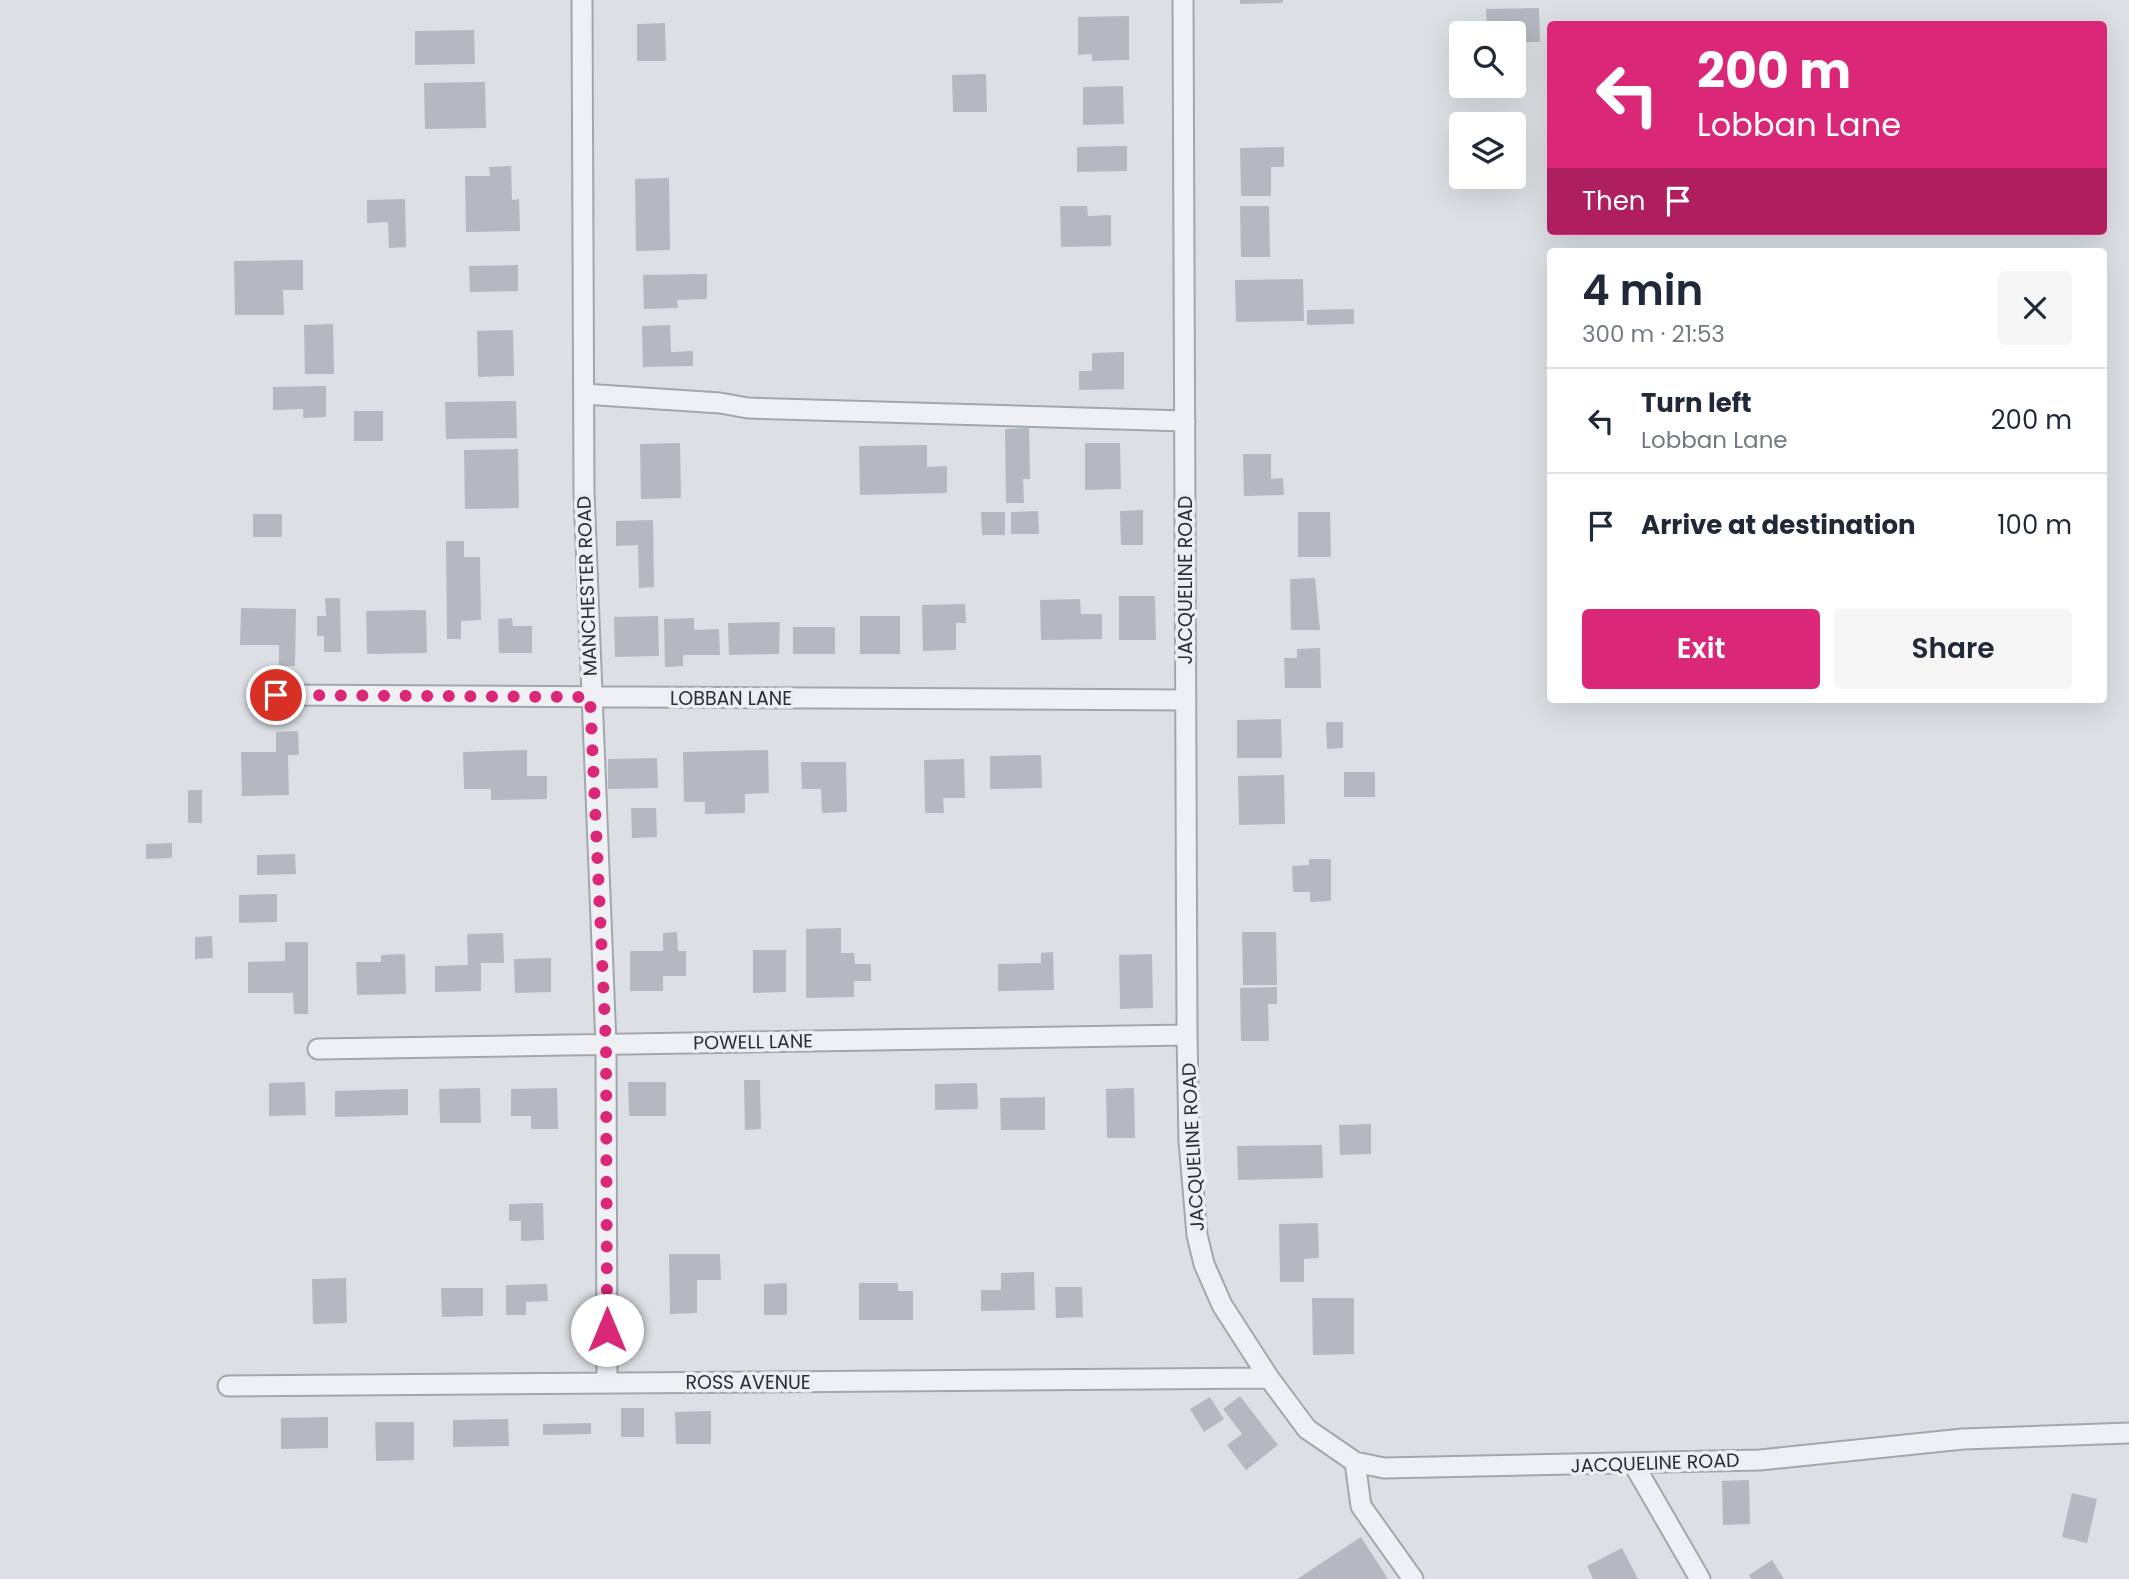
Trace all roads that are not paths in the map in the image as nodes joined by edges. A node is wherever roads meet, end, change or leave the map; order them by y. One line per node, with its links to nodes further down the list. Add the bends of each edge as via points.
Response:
1 (582, 0): 3 (street, MANCHESTER ROAD)
2 (1183, 0): 4 (street, JACQUELINE ROAD)
3 (584, 394): 4 (street, via 720,402 748,408); 6 (street, MANCHESTER ROAD)
4 (1185, 421): 7 (street, JACQUELINE ROAD)
5 (276, 695): 6 (street, LOBBAN LANE)
6 (590, 697): 7 (street, LOBBAN LANE); 9 (street, MANCHESTER ROAD)
7 (1186, 700): 8 (street, JACQUELINE ROAD)
8 (1187, 1035): 9 (street, POWELL LANE); 11 (street, JACQUELINE ROAD, via 1189,1154 1197,1235 1222,1306)
9 (606, 1045): 10 (street, POWELL LANE); 12 (street, MANCHESTER ROAD)
10 (318, 1049)
11 (1269, 1378): 12 (street, ROSS AVENUE); 15 (street, JACQUELINE ROAD, via 1307,1429)
12 (607, 1382): 13 (street, ROSS AVENUE)
13 (228, 1386)
14 (2129, 1433): 16 (street, JACQUELINE ROAD, via 1963,1439 1760,1460)
15 (1354, 1462): 16 (street, JACQUELINE ROAD, via 1418,1469); 17 (street, via 1360,1506)
16 (1633, 1463): 18 (street)
17 (1413, 1579)
18 (1700, 1579)

